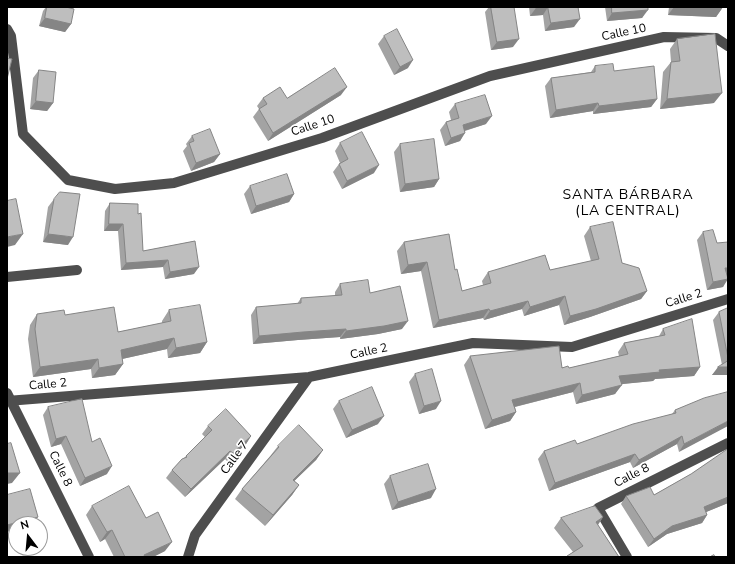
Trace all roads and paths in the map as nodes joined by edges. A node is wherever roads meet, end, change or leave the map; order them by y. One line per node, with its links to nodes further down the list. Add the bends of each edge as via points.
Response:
1 (7, 28): 2 (street, Calle 10, via 11,36 23,134 68,180 115,189 174,183 322,138 490,76 664,38 716,38)
2 (728, 46)
3 (76, 270): 4 (street)
4 (7, 277)
5 (728, 299): 6 (street, Calle 2, via 572,347 473,343)
6 (309, 377): 7 (street, Calle 2); 10 (street, Calle 7, via 195,535)
7 (8, 398): 9 (street, Calle 8)
8 (728, 443): 11 (street, Calle 8, via 598,508)
9 (89, 557)
10 (188, 557)
11 (627, 557)

